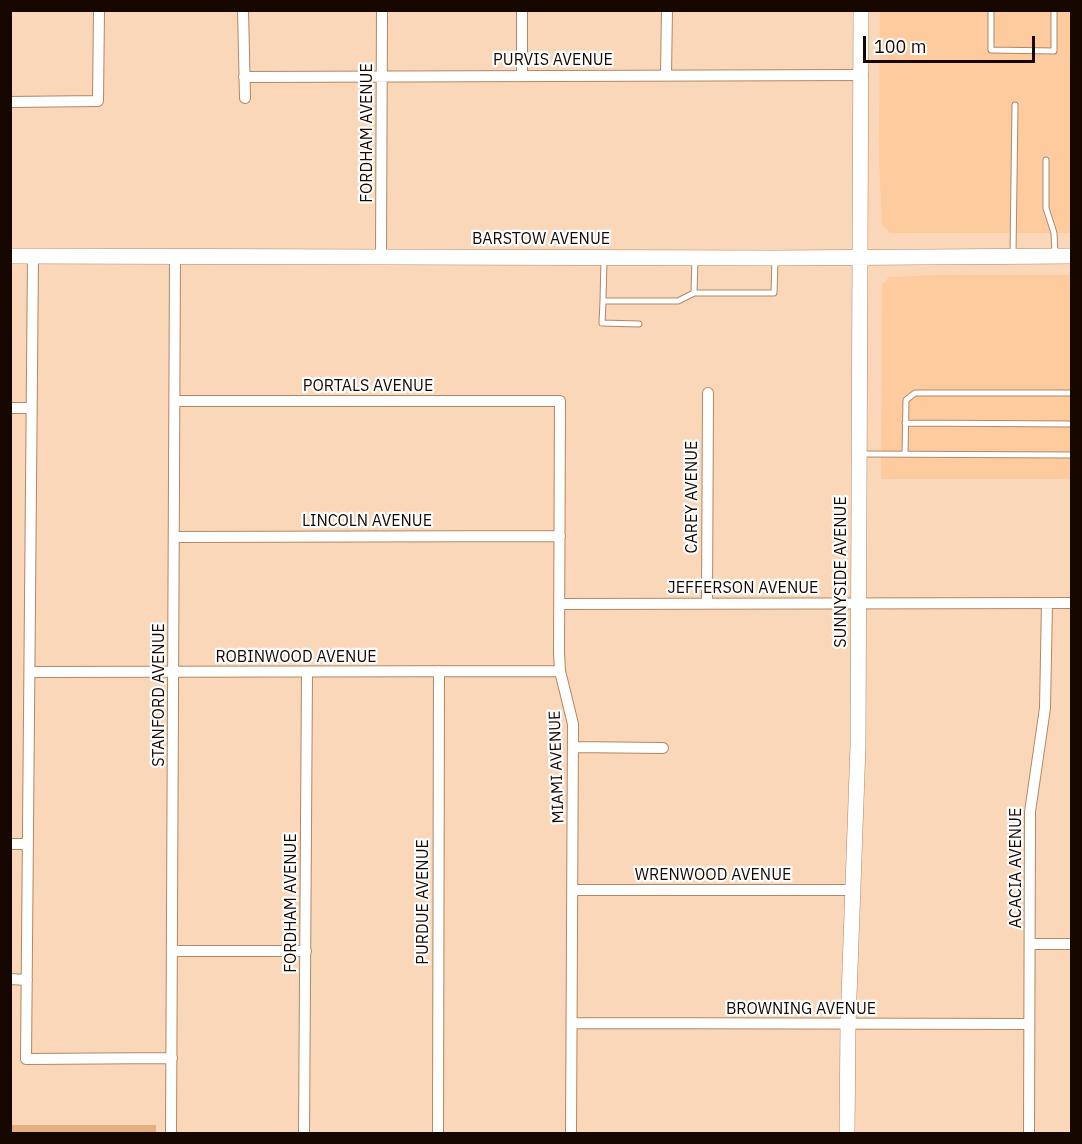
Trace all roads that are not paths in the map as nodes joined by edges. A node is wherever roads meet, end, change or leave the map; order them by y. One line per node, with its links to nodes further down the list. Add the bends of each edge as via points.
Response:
1 (99, 10): 15 (street, via 98,101)
2 (243, 10): 13 (street)
3 (382, 10): 12 (street, FORDHAM AVENUE)
4 (522, 10): 9 (street)
5 (667, 10): 10 (street)
6 (861, 10): 11 (main road, SUNNYSIDE AVENUE)
7 (991, 10): 8 (lane, via 991,50 1054,51)
8 (1054, 10)
9 (522, 75): 10 (street, PURVIS AVENUE); 12 (street, PURVIS AVENUE)
10 (666, 75): 11 (street, PURVIS AVENUE)
11 (862, 75): 22 (main road, SUNNYSIDE AVENUE)
12 (382, 76): 13 (street, PURVIS AVENUE); 21 (street, FORDHAM AVENUE)
13 (244, 77): 14 (street)
14 (244, 98)
15 (10, 102)
16 (1015, 105): 23 (lane)
17 (1046, 160): 24 (lane, via 1046,208 1054,233)
18 (1071, 255): 24 (main road, BARSTOW AVENUE)
19 (10, 256): 20 (main road, BARSTOW AVENUE)
20 (33, 256): 25 (main road, BARSTOW AVENUE); 37 (street)
21 (381, 256): 25 (main road, BARSTOW AVENUE); 26 (main road, BARSTOW AVENUE)
22 (862, 256): 23 (main road, BARSTOW AVENUE); 28 (main road, BARSTOW AVENUE); 40 (main road, SUNNYSIDE AVENUE)
23 (1013, 256): 24 (main road, BARSTOW AVENUE)
24 (1055, 256)
25 (175, 257): 35 (street, STANFORD AVENUE)
26 (604, 257): 27 (main road, BARSTOW AVENUE); 30 (lane)
27 (695, 257): 28 (main road, BARSTOW AVENUE); 29 (lane)
28 (775, 258): 29 (lane, via 774,293)
29 (694, 293): 30 (lane, via 678,301)
30 (603, 301): 31 (lane, via 602,323)
31 (639, 324)
32 (708, 393): 45 (street, CAREY AVENUE)
33 (1071, 393): 38 (lane, via 915,393 906,400)
34 (560, 400): 35 (street, PORTALS AVENUE); 43 (street, MIAMI AVENUE)
35 (175, 401): 44 (street, STANFORD AVENUE)
36 (10, 408): 37 (street)
37 (31, 408): 52 (street)
38 (906, 423): 39 (lane); 41 (lane)
39 (1071, 424)
40 (860, 454): 41 (lane); 49 (main road, SUNNYSIDE AVENUE)
41 (905, 454): 42 (lane)
42 (1071, 455)
43 (560, 536): 44 (street, LINCOLN AVENUE); 48 (street, MIAMI AVENUE)
44 (175, 537): 53 (street, STANFORD AVENUE)
45 (707, 602): 48 (street, JEFFERSON AVENUE); 49 (street, JEFFERSON AVENUE)
46 (1047, 603): 47 (street, JEFFERSON AVENUE); 49 (street, JEFFERSON AVENUE); 61 (street, ACACIA AVENUE, via 1045,708 1030,812)
47 (1071, 603)
48 (559, 604): 51 (street, MIAMI AVENUE)
49 (860, 604): 60 (main road, SUNNYSIDE AVENUE)
50 (439, 671): 51 (street, ROBINWOOD AVENUE); 54 (street, ROBINWOOD AVENUE); 73 (street, PURDUE AVENUE)
51 (560, 671): 55 (street, MIAMI AVENUE, via 570,704)
52 (32, 672): 53 (street, ROBINWOOD AVENUE); 58 (street)
53 (174, 672): 54 (street, ROBINWOOD AVENUE); 63 (street, STANFORD AVENUE)
54 (307, 673): 64 (street, FORDHAM AVENUE)
55 (573, 747): 56 (street); 59 (street, MIAMI AVENUE)
56 (663, 748)
57 (10, 844): 58 (street)
58 (28, 844): 66 (street)
59 (573, 890): 60 (street, WRENWOOD AVENUE); 67 (street, MIAMI AVENUE)
60 (853, 890): 68 (main road, SUNNYSIDE AVENUE)
61 (1031, 944): 62 (street); 69 (street, ACACIA AVENUE)
62 (1071, 944)
63 (173, 951): 64 (street); 70 (street, STANFORD AVENUE)
64 (306, 951): 72 (street, FORDHAM AVENUE)
65 (10, 980): 66 (street)
66 (27, 980): 70 (street, via 26,1059)
67 (573, 1023): 68 (street, BROWNING AVENUE); 74 (street, MIAMI AVENUE)
68 (848, 1024): 69 (street, BROWNING AVENUE); 75 (main road, SUNNYSIDE AVENUE)
69 (1029, 1024): 76 (street, ACACIA AVENUE)
70 (172, 1058): 71 (street, STANFORD AVENUE)
71 (171, 1134)
72 (304, 1134)
73 (438, 1134)
74 (571, 1134)
75 (847, 1134)
76 (1029, 1134)

